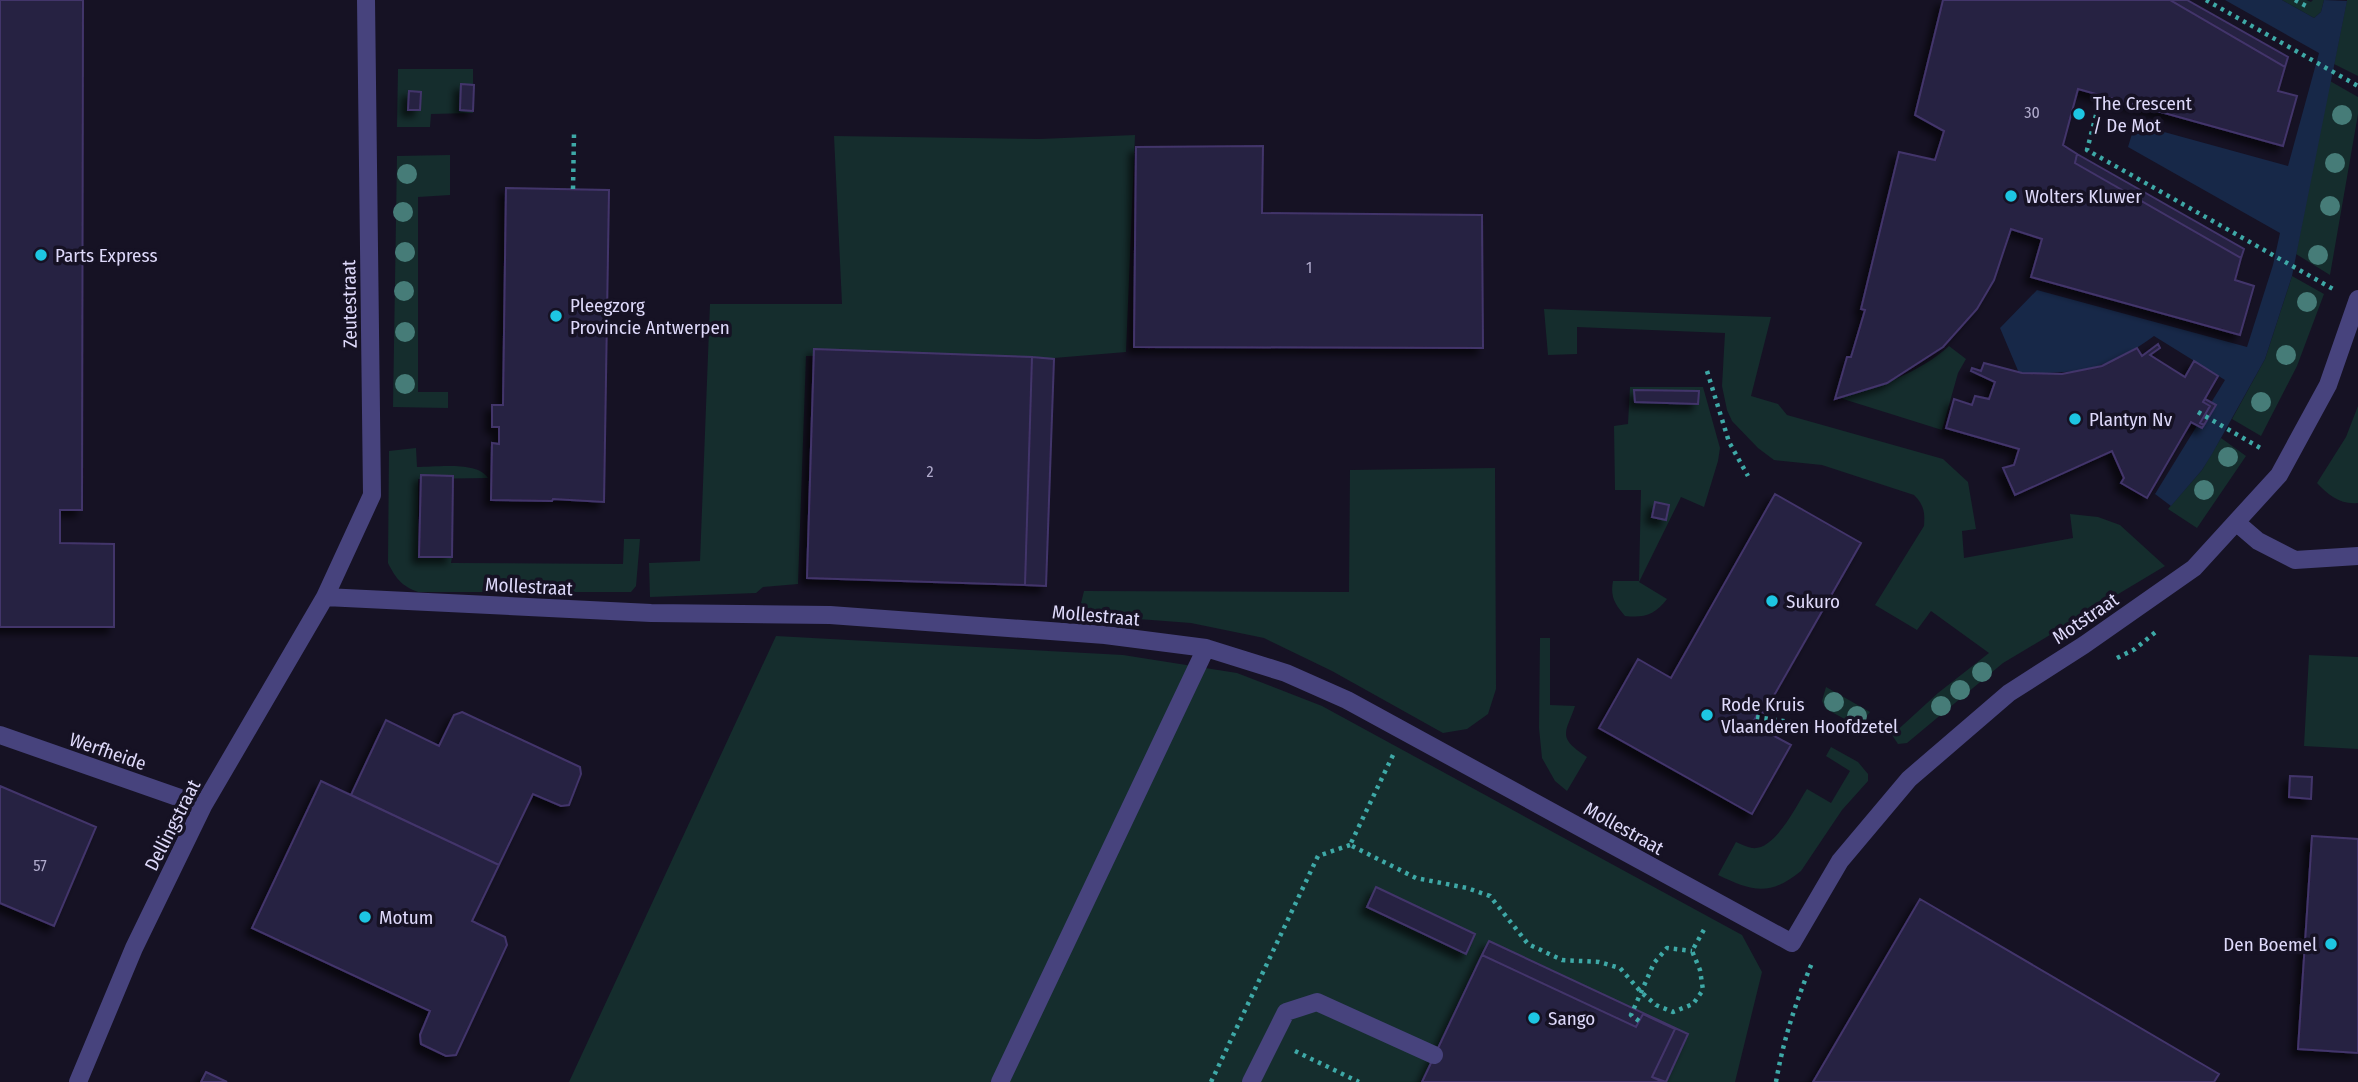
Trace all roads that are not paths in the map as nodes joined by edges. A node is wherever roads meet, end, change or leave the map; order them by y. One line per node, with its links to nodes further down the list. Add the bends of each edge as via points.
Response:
1 (366, 0): 5 (street, Zeutestraat, via 372,495)
2 (2357, 301): 3 (street, Motstraat, via 2328,385 2279,475)
3 (2237, 523): 4 (street, via 2258,541 2295,560); 9 (street, Motstraat, via 2194,568 2009,693 1909,779 1840,861)
4 (2358, 556)
5 (325, 597): 6 (street, Mollestraat, via 651,614 830,615 1104,635); 8 (street, Dellingstraat)
6 (1206, 648): 9 (street, Mollestraat, via 1286,673 1347,700); 12 (street)
7 (0, 735): 8 (street, Werfheide)
8 (203, 806): 11 (street, Dellingstraat, via 134,948)
9 (1793, 943)
10 (1434, 1055): 13 (street, via 1317,1002 1286,1012)
11 (78, 1082)
12 (1000, 1082)
13 (1251, 1082)

